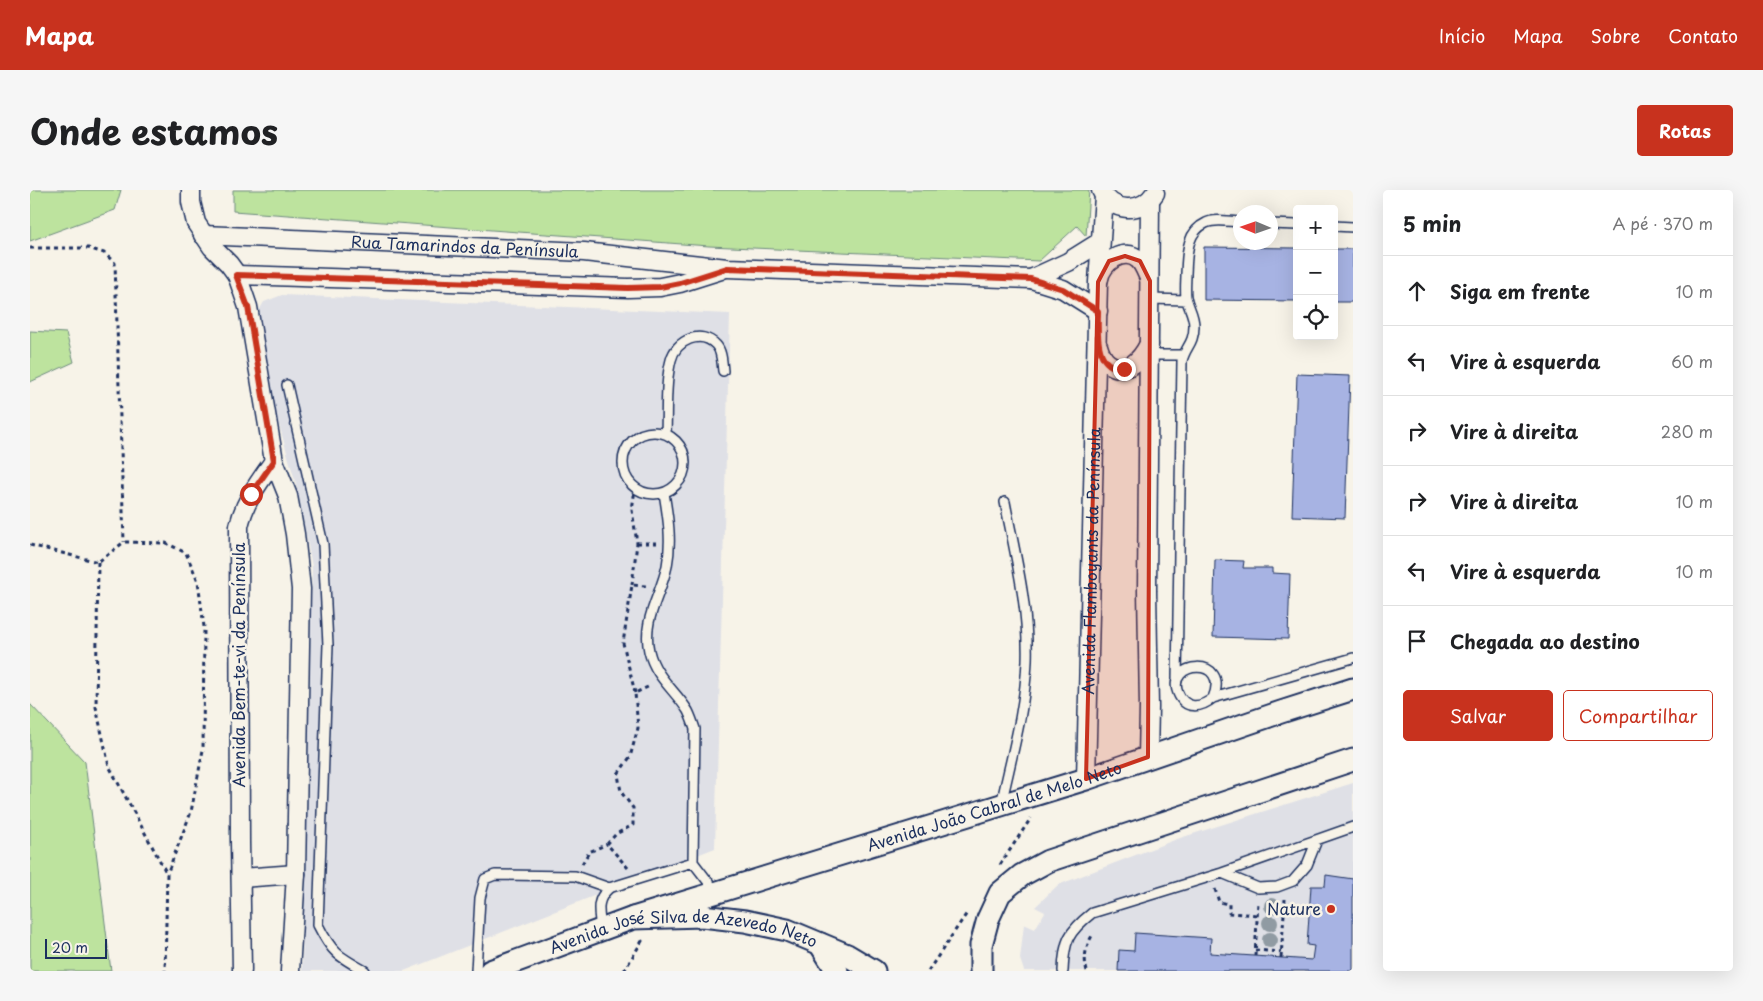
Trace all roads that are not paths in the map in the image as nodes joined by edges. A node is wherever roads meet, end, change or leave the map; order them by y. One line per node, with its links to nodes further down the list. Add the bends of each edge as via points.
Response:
1 (191, 190): 9 (street, via 196,223)
2 (1103, 193): 3 (street, via 1112,204 1131,209 1141,206); 10 (street, Avenida Flamboyants da Península)
3 (1158, 193): 14 (street, Avenida Flamboyants da Península)
4 (1233, 222): 17 (lane, via 1207,222 1191,237)
5 (1278, 224): 6 (lane)
6 (1293, 225)
7 (1338, 226): 8 (lane)
8 (1353, 227)
9 (202, 235): 11 (street, Rua Tamarindos da Península, via 584,252); 12 (street)
10 (1100, 242): 13 (street, Rua Tamarindos da Península, via 1068,262); 15 (street, Avenida Flamboyants da Península)
11 (727, 268): 12 (street, Rua Tamarindos da Península, via 680,283 628,288); 13 (street, Rua Tamarindos da Península)
12 (236, 275): 25 (street, via 248,307)
13 (1031, 279): 18 (street, Rua Tamarindos da Península, via 1063,289)
14 (1150, 281): 15 (street, Avenida Flamboyants da Península, via 1137,258 1124,256 1109,261 1103,267); 16 (street, Avenida Flamboyants da Península)
15 (1098, 282): 18 (street, Avenida Flamboyants da Península)
16 (1150, 299): 17 (lane); 20 (street, Avenida Flamboyants da Península)
17 (1187, 300): 21 (lane, via 1193,314 1194,338)
18 (1098, 311): 19 (street, Avenida Flamboyants da Península)
19 (1098, 343): 20 (street, Avenida Flamboyants da Península, via 1104,360 1118,369 1131,366); 36 (street, Avenida Flamboyants da Península)
20 (1149, 349): 21 (lane); 34 (street, Avenida Flamboyants da Península)
21 (1183, 355): 29 (lane)
22 (723, 371): 24 (lane, via 717,345 705,338 690,339 677,346 668,374)
23 (286, 385): 51 (lane, via 323,544 328,645 318,925 328,946)
24 (666, 434): 26 (lane, via 678,443 684,457 684,472 676,485); 26 (lane, via 651,432 637,437 627,448 623,462 626,477 635,489 649,494)
25 (274, 461): 42 (street, via 288,496 301,590); 43 (street, Avenida Bem-te-vi da Península, via 251,494 239,526)
26 (664, 493): 40 (lane, via 670,542 667,566 652,607 648,628 649,650 654,668 689,713 695,729)
27 (1005, 502): 37 (lane, via 1025,618 1027,661)
28 (1353, 658): 31 (lane)
29 (1178, 680): 31 (lane, via 1177,691 1183,701 1193,706 1204,705); 31 (lane, via 1183,672 1202,666 1216,679 1217,689)
30 (1353, 689): 33 (street, Avenida João Cabral de Melo Neto)
31 (1213, 698)
32 (1353, 701): 33 (street)
33 (1281, 712): 34 (street, Avenida João Cabral de Melo Neto)
34 (1148, 757): 36 (street, Avenida João Cabral de Melo Neto)
35 (1353, 760): 56 (street, via 1048,861 1022,875 1000,894 988,919 981,944)
36 (1086, 779): 37 (street, Avenida João Cabral de Melo Neto)
37 (1000, 805): 45 (street, Avenida João Cabral de Melo Neto)
38 (1353, 827): 39 (lane)
39 (1317, 840): 41 (lane); 41 (lane, via 1307,865 1293,881 1277,887 1258,888)
40 (693, 862): 44 (lane); 45 (lane)
41 (1222, 873): 57 (lane, via 1092,913 1074,927 1064,951)
42 (296, 874): 43 (street); 50 (street)
43 (240, 878): 49 (street, Avenida Bem-te-vi da Península)
44 (609, 888): 47 (lane, via 601,896 598,906); 52 (lane, via 576,876 495,875 485,879 480,898)
45 (716, 892): 46 (street, Avenida João Cabral de Melo Neto)
46 (634, 918): 47 (street, Avenida José Silva de Azevedo Neto); 48 (street, Avenida José Silva de Azevedo Neto, via 702,916 745,921 787,930)
47 (601, 930): 53 (street, Avenida José Silva de Azevedo Neto)
48 (820, 944): 54 (street); 55 (street, Avenida José Silva de Azevedo Neto)
49 (242, 971)
50 (290, 971)
51 (365, 971)
52 (476, 971)
53 (490, 971)
54 (837, 971)
55 (874, 971)
56 (982, 971)
57 (1063, 971)

